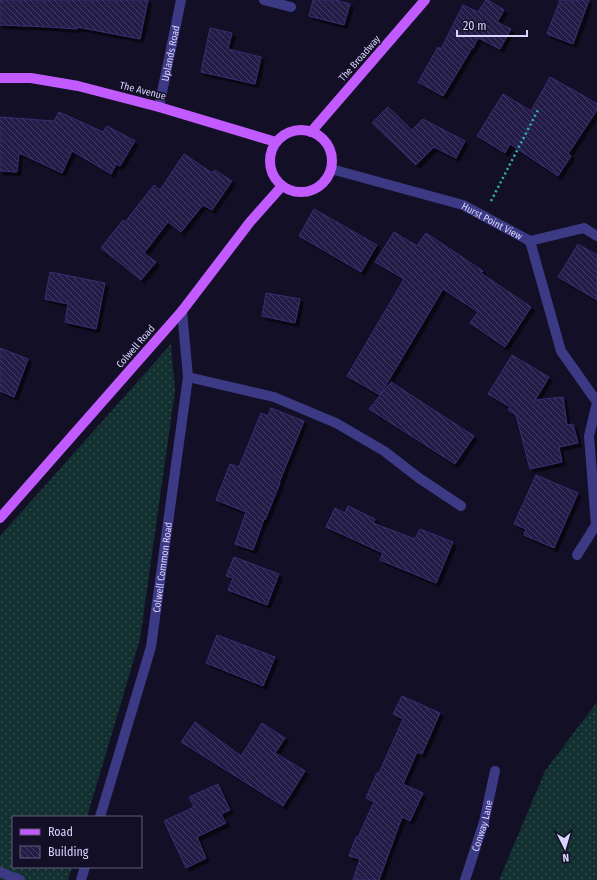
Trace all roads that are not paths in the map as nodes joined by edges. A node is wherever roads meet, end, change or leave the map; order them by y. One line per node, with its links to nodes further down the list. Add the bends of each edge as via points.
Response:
1 (181, 0): 6 (street, Uplands Road)
2 (264, 0): 4 (street)
3 (425, 0): 7 (main road, The Broadway)
4 (291, 7)
5 (0, 78): 6 (main road, The Avenue, via 31,78 78,86)
6 (159, 107): 8 (main road, The Avenue)
7 (311, 132): 8 (main road, via 294,131); 9 (main road, via 320,137 330,150)
8 (276, 142): 10 (main road, via 270,154 270,165 275,179)
9 (331, 169): 10 (main road, via 318,187 304,192); 12 (street, Hurst Point View, via 463,205)
10 (282, 186): 13 (main road, Colwell Road, via 250,222)
11 (597, 236): 12 (street, via 584,228)
12 (530, 241): 15 (street, Hurst Point View, via 561,351)
13 (182, 310): 14 (street, Colwell Common Road); 17 (main road, Colwell Road)
14 (188, 377): 16 (street, via 274,397 336,423 384,450 419,478); 20 (street, Colwell Common Road, via 151,647)
15 (597, 402): 18 (street, via 589,436 596,525)
16 (461, 506)
17 (1, 516)
18 (577, 555)
19 (495, 771): 25 (street, Conway Lane, via 484,822)
20 (100, 816)
21 (85, 868): 24 (street)
22 (0, 872): 23 (street)
23 (20, 880)
24 (81, 880)
25 (465, 880)

